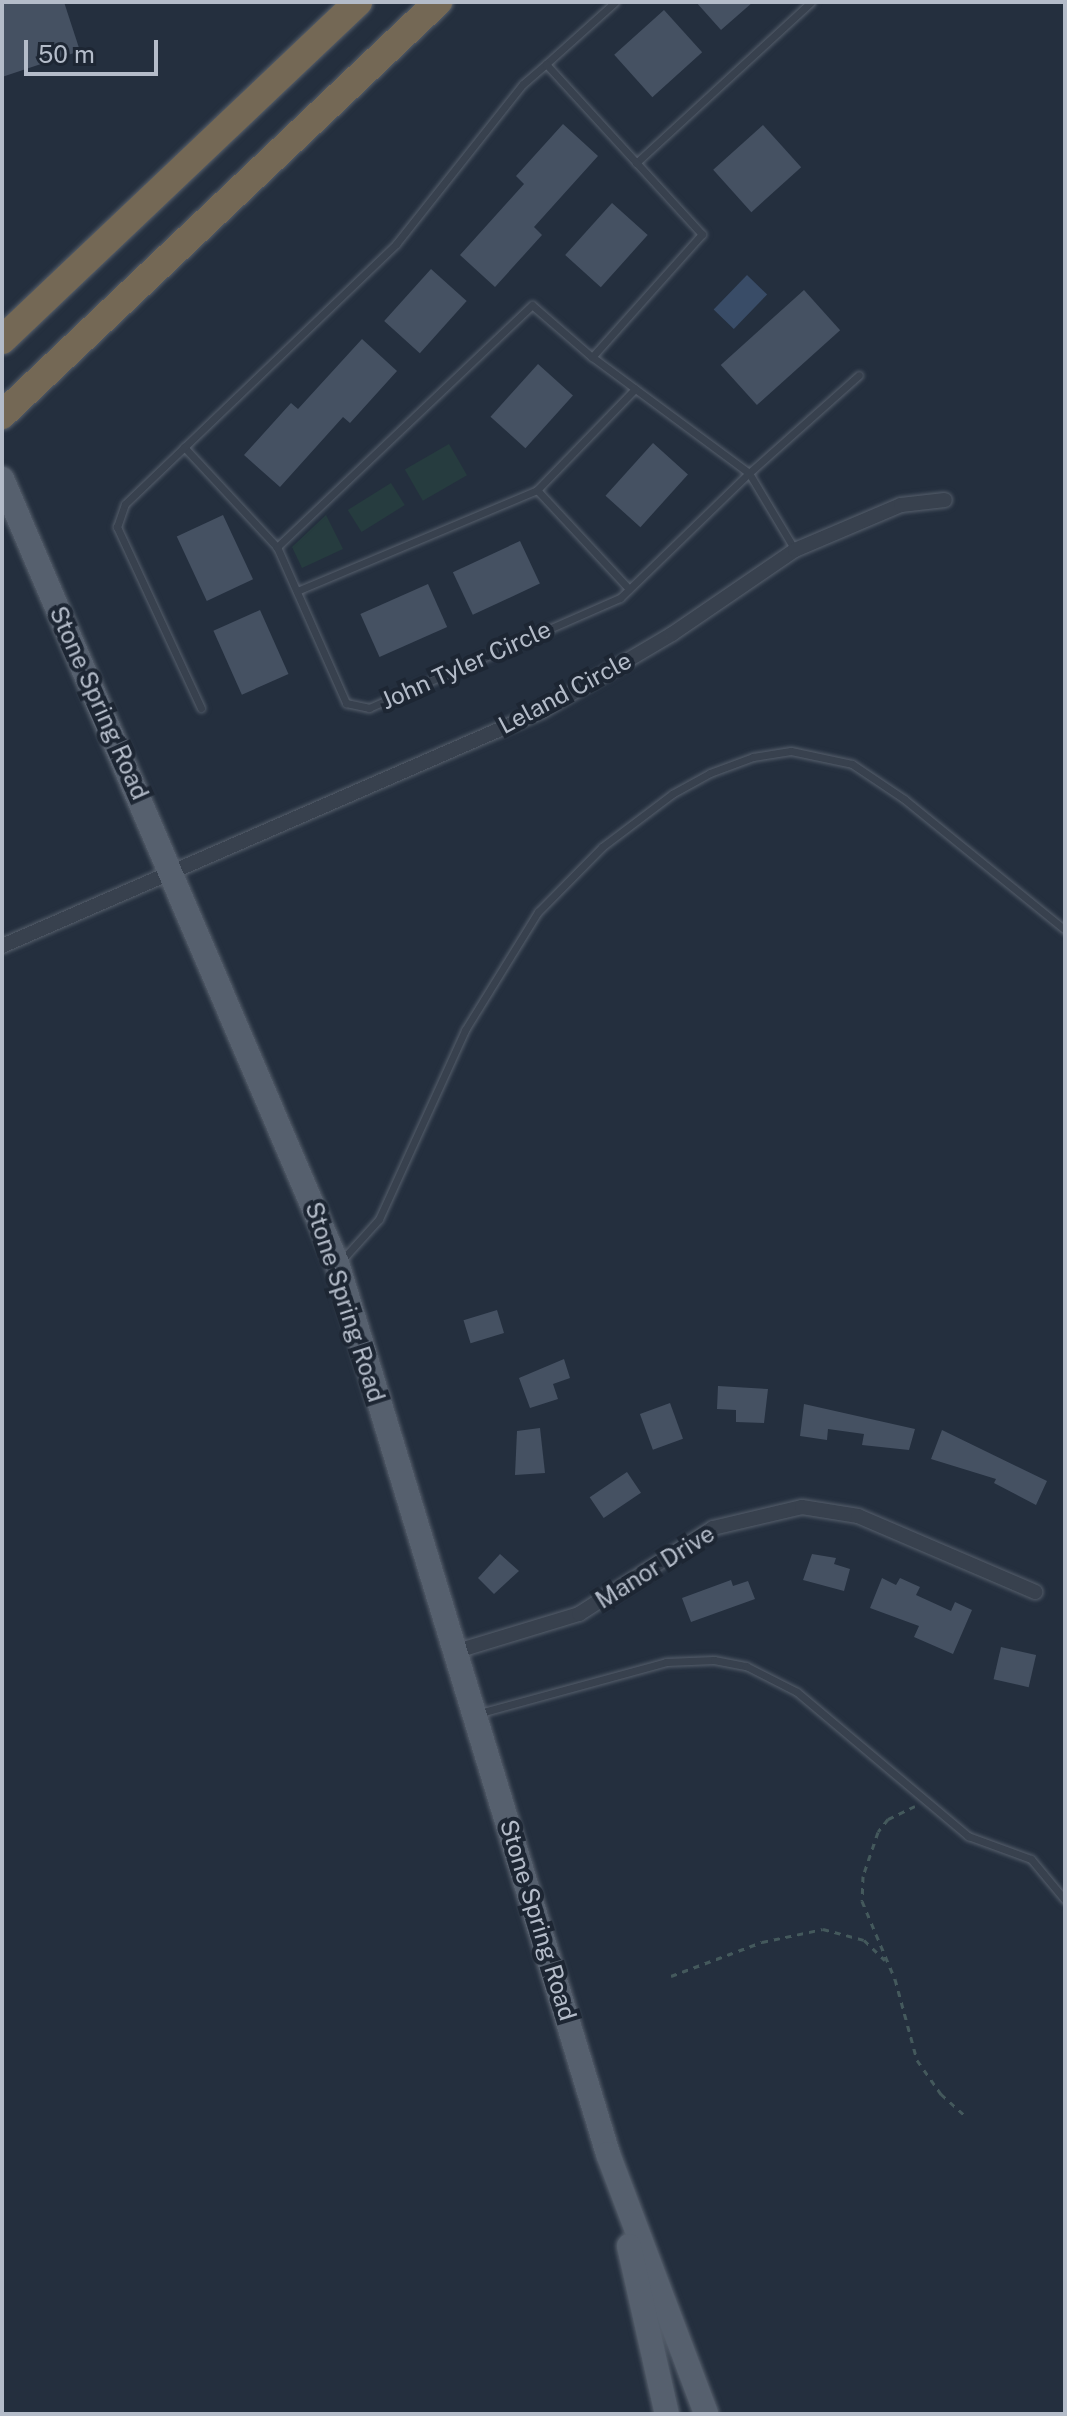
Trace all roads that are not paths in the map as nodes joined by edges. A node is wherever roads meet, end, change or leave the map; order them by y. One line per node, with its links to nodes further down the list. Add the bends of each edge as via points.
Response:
1 (358, 2): 7 (highway)
2 (438, 2): 11 (highway)
3 (615, 2): 5 (lane)
4 (811, 2): 6 (lane)
5 (546, 64): 6 (lane); 12 (lane, via 523,84 396,244)
6 (636, 163): 8 (lane, via 702,234)
7 (2, 340)
8 (592, 357): 10 (lane); 17 (lane, via 532,305)
9 (859, 375): 13 (lane, John Tyler Circle)
10 (635, 389): 13 (lane); 15 (lane)
11 (2, 415)
12 (184, 447): 17 (lane, John Tyler Circle); 21 (lane, via 125,504 117,527)
13 (749, 473): 18 (lane); 19 (lane, John Tyler Circle)
14 (2, 479): 22 (main road, Stone Spring Road)
15 (537, 490): 19 (lane); 20 (lane)
16 (945, 500): 18 (street, Leland Circle, via 901,505)
17 (277, 547): 20 (lane, John Tyler Circle)
18 (795, 550): 22 (street, Leland Circle, via 672,634 542,711)
19 (629, 589): 20 (lane, John Tyler Circle, via 620,598 369,708 346,703)
20 (297, 591)
21 (201, 708)
22 (173, 871): 24 (street, Leland Circle); 25 (main road, Stone Spring Road)
23 (1065, 930): 25 (lane, via 904,799 852,764 791,751 710,773 660,802 602,847 538,912 470,1019 379,1219)
24 (2, 946)
25 (337, 1263): 27 (main road, Stone Spring Road)
26 (1035, 1592): 27 (street, Manor Drive, via 858,1516 802,1507 713,1528 579,1614)
27 (454, 1652): 28 (main road, Stone Spring Road)
28 (474, 1715): 29 (lane, via 666,1662 725,1661 761,1672 797,1692 968,1836 1031,1859); 30 (main road, Stone Spring Road)
29 (1065, 1900)
30 (608, 2154): 31 (main road, Stone Spring Road); 32 (main road, Stone Spring Road)
31 (667, 2414)
32 (706, 2414)

